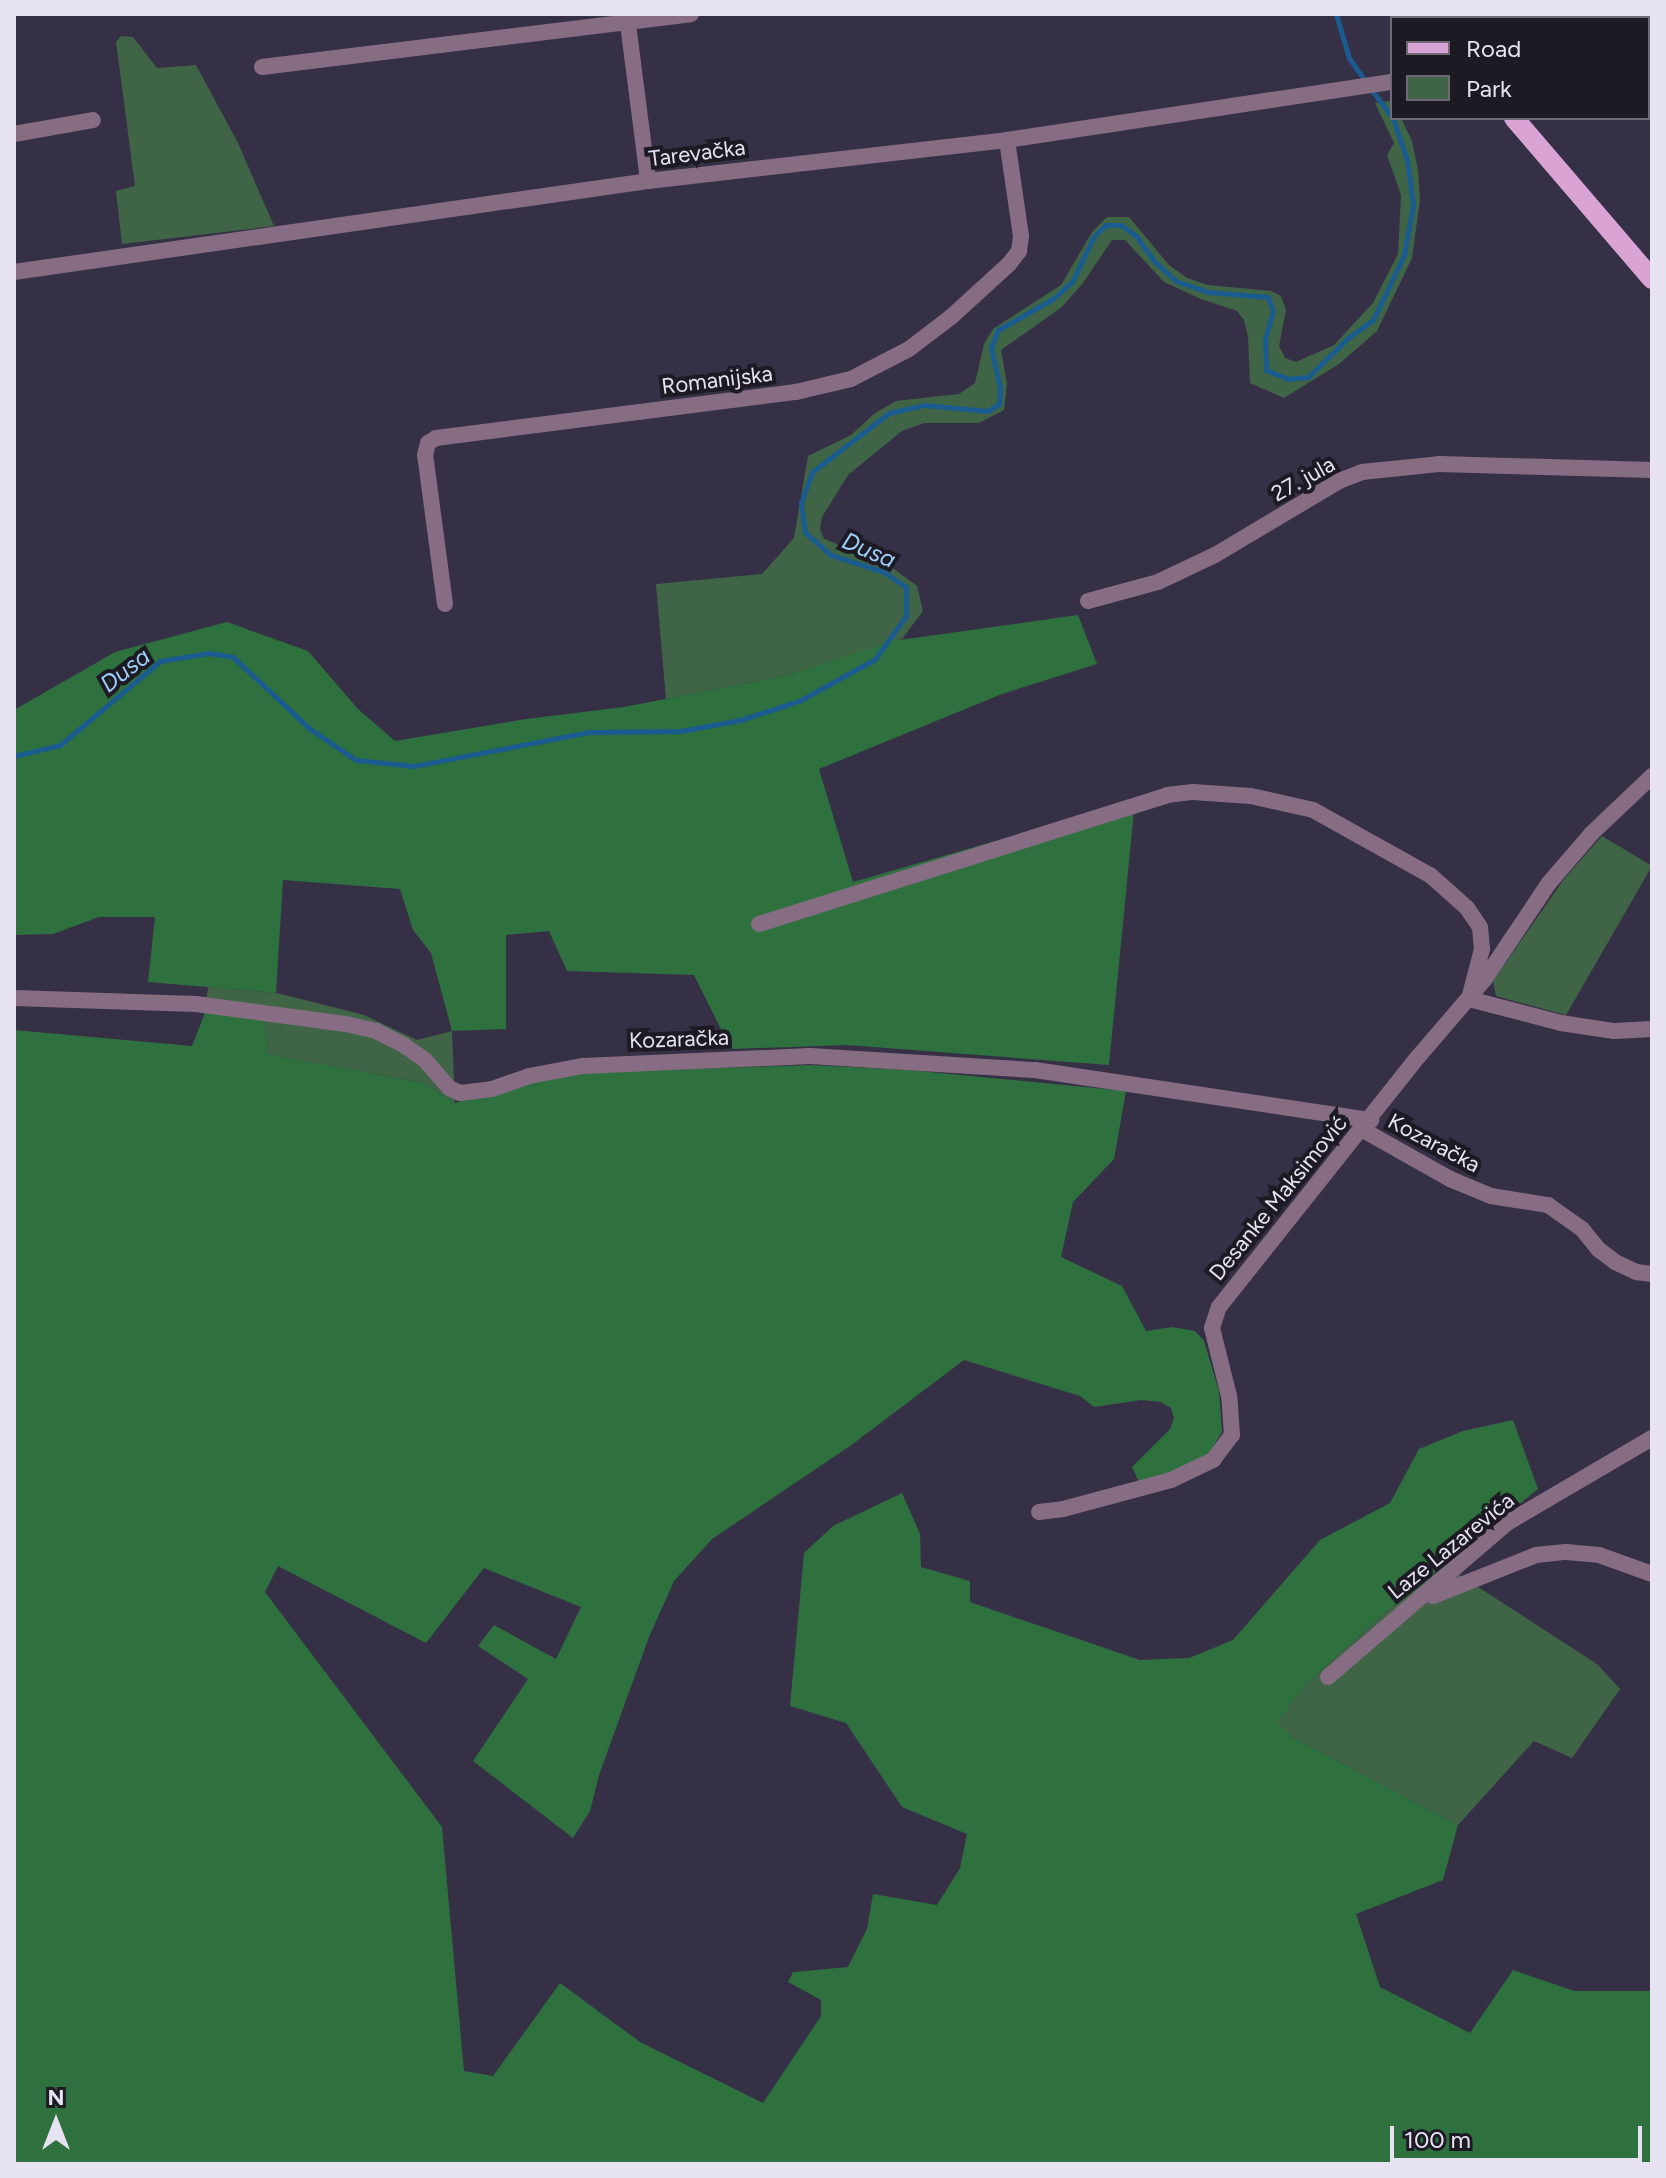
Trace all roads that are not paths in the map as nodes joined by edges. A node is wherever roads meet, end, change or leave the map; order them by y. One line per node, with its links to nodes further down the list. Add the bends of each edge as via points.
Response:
1 (691, 14): 2 (street)
2 (628, 19): 3 (street); 11 (street)
3 (262, 67)
4 (1379, 84): 9 (street, Tarevačka)
5 (93, 120): 8 (street)
6 (1516, 120): 10 (main road)
7 (1528, 120): 10 (main road)
8 (14, 134)
9 (1007, 140): 11 (street, Tarevačka); 16 (street, Romanijska, via 1019,251 951,317 909,349 851,379 796,392 428,443 425,455)
10 (1541, 147): 13 (main road)
11 (648, 181): 12 (street, Tarevačka)
12 (14, 272)
13 (1652, 279)
14 (1652, 470): 15 (street, 27. jula, via 1439,464 1362,472 1158,582)
15 (1088, 601)
16 (445, 604)
17 (1652, 776): 20 (street, Desanke Maksimović, via 1549,883)
18 (759, 924): 20 (street, Desanke Maksimović, via 1167,795 1251,796 1313,810 1430,875 1467,908 1480,927 1482,949)
19 (14, 998): 22 (street, Kozaračka, via 196,1004 346,1024 405,1046 460,1093 583,1066 810,1056 1035,1070 1246,1098)
20 (1469, 999): 21 (street, via 1561,1023 1614,1031); 22 (street, Desanke Maksimović)
21 (1652, 1029)
22 (1367, 1125): 23 (street, Kozaračka, via 1450,1179 1491,1196 1548,1205 1615,1262); 25 (street, Desanke Maksimović, via 1219,1307 1212,1328 1229,1396 1232,1435 1213,1460 1171,1480)
23 (1652, 1274)
24 (1652, 1438): 27 (street, Laze Lazarevića, via 1507,1523)
25 (1039, 1512)
26 (1652, 1574): 27 (street, via 1599,1555 1536,1555)
27 (1407, 1608): 28 (street, Laze Lazarevića)
28 (1328, 1677)

